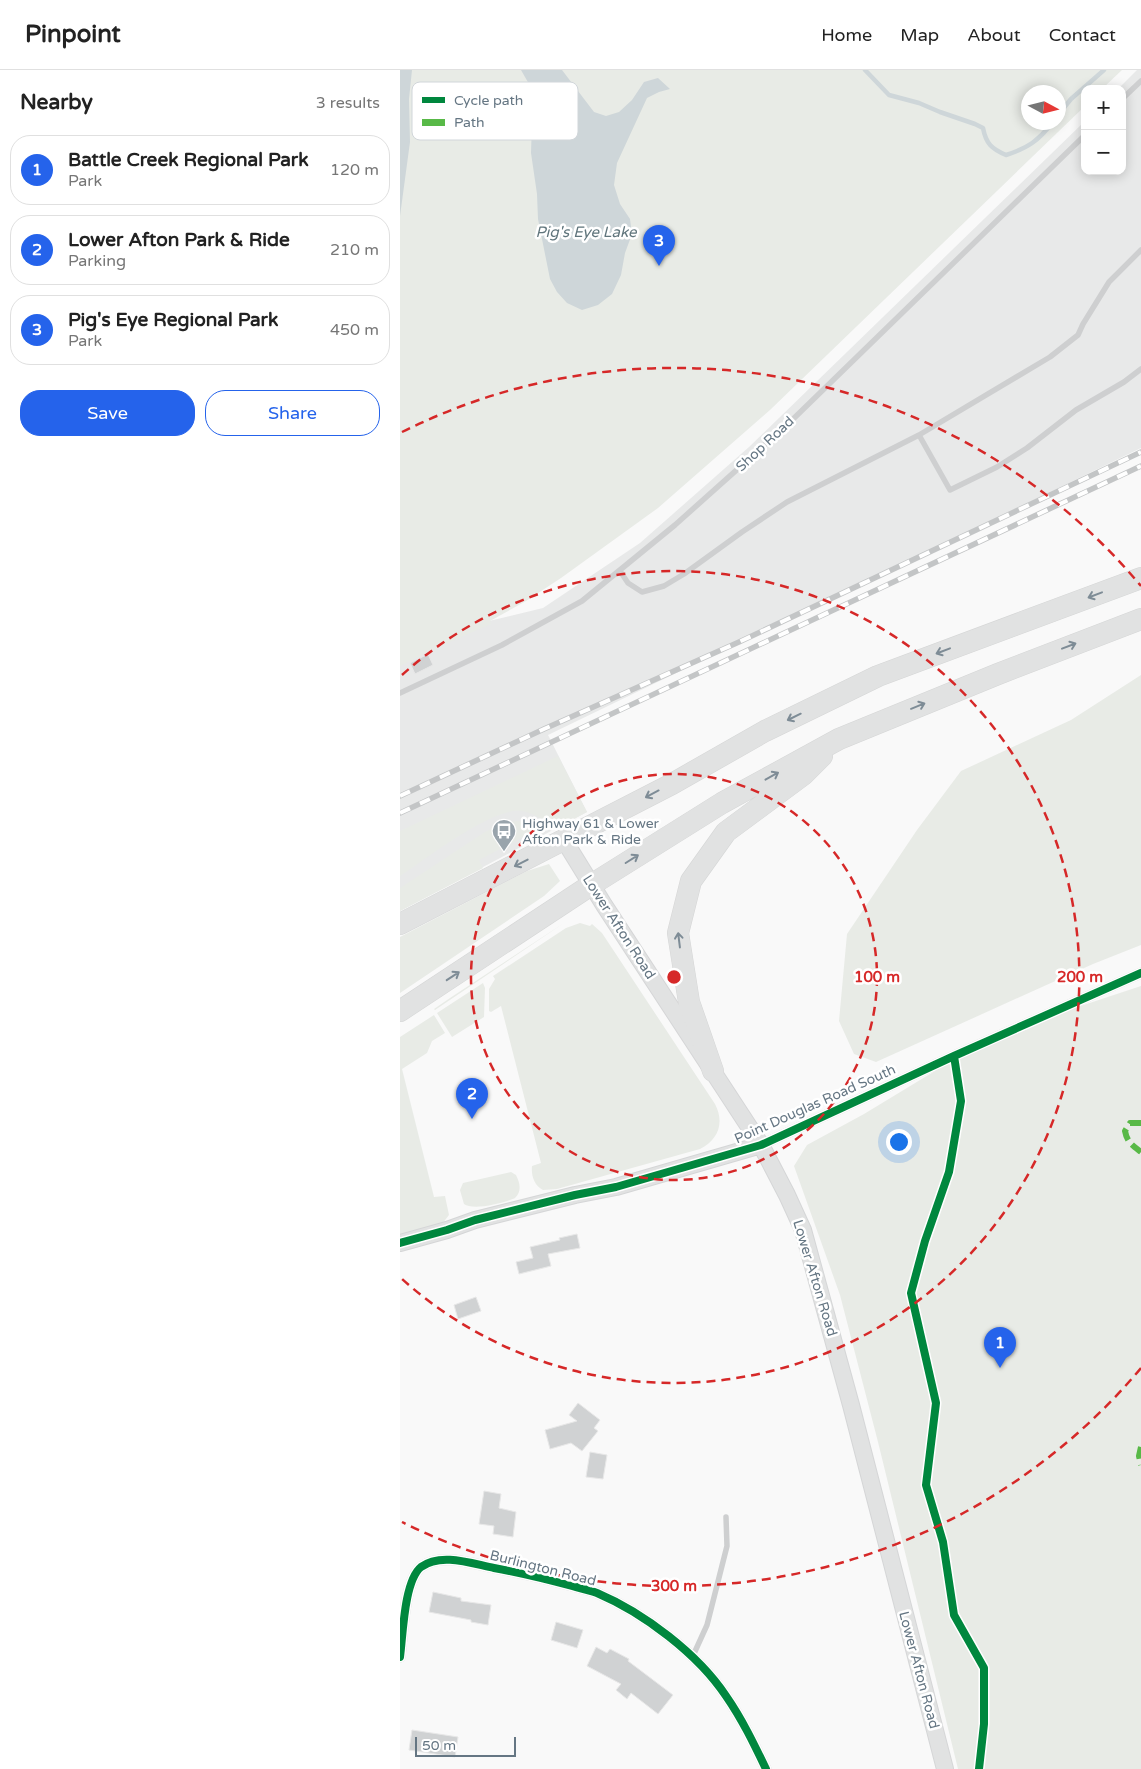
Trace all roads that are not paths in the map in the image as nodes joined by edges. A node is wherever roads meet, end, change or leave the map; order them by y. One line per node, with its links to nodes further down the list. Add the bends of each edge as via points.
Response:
1 (1141, 81): 2 (lane)
2 (1126, 95)
3 (1081, 139): 7 (lane, Shop Road, via 788,424)
4 (1141, 250): 6 (lane, via 1109,282 1078,335 1071,341 1050,358)
5 (1141, 369): 6 (lane, via 1076,410 997,468 950,490)
6 (919, 435): 7 (lane, via 787,502 664,586 642,592 628,584)
7 (620, 571): 10 (lane, Shop Road, via 582,601 548,621)
8 (1141, 578): 12 (highway, one-way to 12, via 878,676 766,731)
9 (1141, 619): 11 (highway, one-way to 9)
10 (400, 693)
11 (839, 739): 13 (highway, one-way to 11, via 722,803); 17 (highway, one-way to 11, via 689,1002 678,933 691,881 726,832 803,775)
12 (564, 840): 13 (main road, Lower Afton Road); 14 (highway, one-way to 14)
13 (591, 885): 16 (highway, one-way to 13); 17 (main road, Lower Afton Road)
14 (400, 924)
15 (1141, 973): 18 (street, Point Douglas Road South)
16 (400, 1011)
17 (713, 1072): 18 (main road, Lower Afton Road)
18 (760, 1145): 19 (main road, Point Douglas Road South, via 616,1187 475,1220); 25 (main road, Lower Afton Road, via 803,1230)
19 (400, 1243)
20 (726, 1517): 23 (lane, via 727,1546 707,1625)
21 (403, 1606): 22 (street, Burlington Road); 23 (street, Burlington Road, via 413,1577 422,1567 449,1559 527,1574 597,1593 655,1626)
22 (400, 1657)
23 (692, 1658): 24 (street, Burlington Road, via 726,1695)
24 (766, 1769)
25 (945, 1769)

